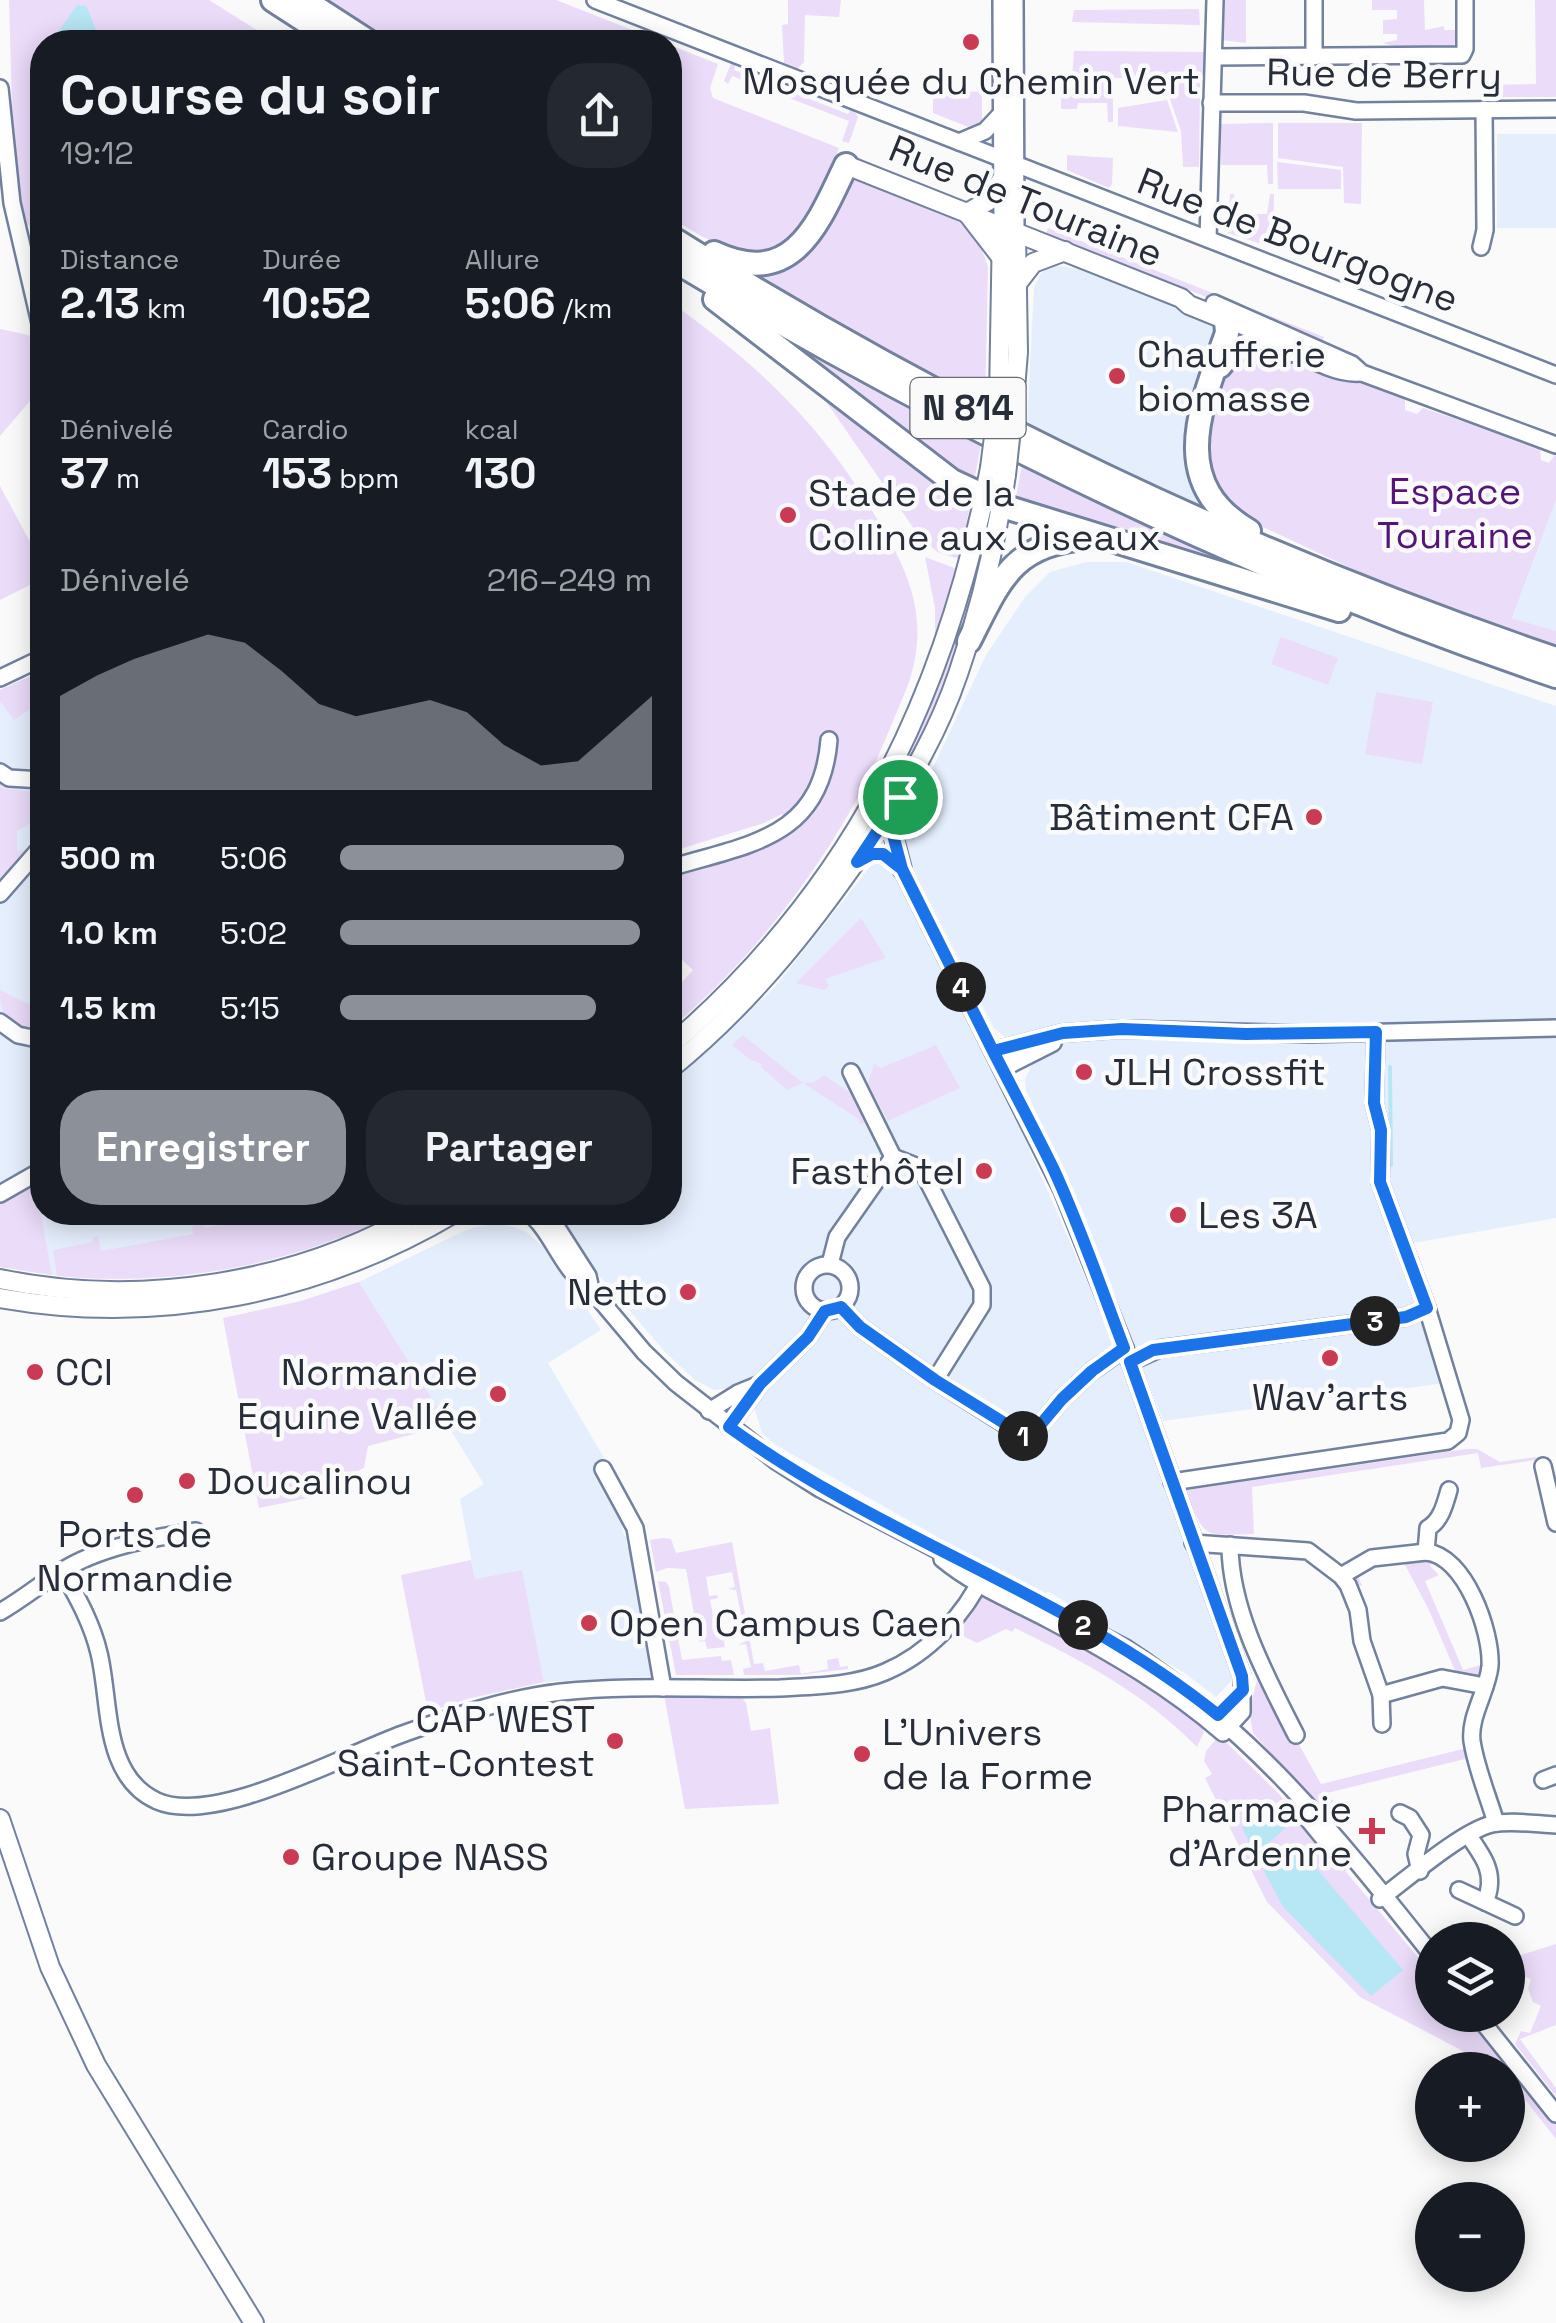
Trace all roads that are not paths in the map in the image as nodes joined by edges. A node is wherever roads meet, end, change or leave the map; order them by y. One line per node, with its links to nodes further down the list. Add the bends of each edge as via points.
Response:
1 (273, 0): 9 (highway)
2 (304, 0): 10 (highway)
3 (595, 0): 11 (street, Rue de Bourgogne)
4 (1000, 0): 19 (street)
5 (1015, 0): 21 (street)
6 (1214, 0): 13 (street)
7 (1314, 0): 14 (street)
8 (1465, 0): 14 (street, via 1462,56)
9 (319, 30)
10 (350, 30)
11 (672, 30)
12 (682, 34): 20 (street, Rue de Bourgogne)
13 (1214, 56): 14 (street); 16 (street)
14 (1314, 57)
15 (0, 88): 34 (street, via 12,204)
16 (1210, 104): 17 (street, Rue de Berry); 27 (street)
17 (1484, 109): 18 (street, Rue de Berry); 29 (street)
18 (1556, 110)
19 (1000, 115): 20 (street, via 985,131); 21 (street)
20 (959, 142): 21 (street, Rue de Bourgogne)
21 (1010, 162): 23 (street); 25 (street); 27 (street, Rue de Bourgogne)
22 (846, 165): 24 (main road, Rue de Touraine); 26 (highway, via 814,230 778,260 726,259)
23 (1002, 179): 24 (main road, via 988,201); 25 (street)
24 (967, 213): 25 (main road, Rue de Touraine); 31 (main road)
25 (1009, 229): 30 (main road, Rue de Touraine); 31 (main road); 35 (main road)
26 (682, 239)
27 (1208, 240): 39 (street, Rue de Bourgogne)
28 (682, 242): 45 (highway, N 814, via 934,391)
29 (1481, 248)
30 (1064, 251): 35 (main road, via 1033,263); 36 (main road, Rue de Touraine, via 1189,305)
31 (1001, 257): 41 (main road)
32 (682, 268): 46 (highway, N 814, via 1049,467)
33 (682, 270): 43 (highway, via 952,482)
34 (30, 281)
35 (1016, 285): 41 (main road, via 1018,352)
36 (1220, 311): 37 (street, Rue de Touraine); 38 (street, Rue de Touraine); 40 (highway, via 1228,333)
37 (1290, 350): 38 (street, Rue de Touraine); 40 (highway, via 1243,345)
38 (1362, 373): 42 (street, Rue de Touraine)
39 (1556, 375)
40 (1210, 382): 45 (highway, via 1196,432 1201,473 1221,508 1272,542)
41 (1007, 400): 43 (main road, bridge)
42 (1556, 445)
43 (994, 484): 44 (highway); 47 (main road); 65 (main road, via 938,666 850,840 781,933)
44 (1097, 536): 46 (highway, via 1409,633); 47 (highway, via 1048,543 1024,556 1002,580)
45 (1279, 554): 48 (highway, N 814)
46 (1424, 629): 50 (highway, N 814)
47 (969, 641): 55 (main road)
48 (1556, 659)
49 (30, 664): 51 (street)
50 (1556, 676)
51 (0, 678)
52 (828, 740): 58 (street, via 819,784 786,827)
53 (0, 772): 54 (street)
54 (30, 779)
55 (900, 797): 57 (main road); 59 (main road, via 892,831)
56 (30, 860): 60 (street)
57 (857, 862): 59 (main road, via 883,854); 68 (main road, via 759,986)
58 (682, 864)
59 (902, 869): 67 (street)
60 (0, 894)
61 (0, 1022): 66 (street)
62 (1556, 1028): 64 (street)
63 (1085, 1031): 64 (street); 67 (street); 69 (street)
64 (1376, 1032): 82 (street, via 1380,1182)
65 (682, 1035)
66 (30, 1038)
67 (993, 1051): 69 (street)
68 (682, 1058)
69 (1002, 1069): 84 (street, via 1054,1171)
70 (851, 1072): 71 (street)
71 (893, 1157): 78 (street, via 836,1237); 85 (street, via 921,1168 982,1288 982,1305)
72 (30, 1177): 73 (street)
73 (0, 1194)
74 (398, 1225): 79 (main road, via 336,1251 214,1284 107,1291)
75 (430, 1225): 81 (main road, via 359,1261 248,1296 124,1308)
76 (541, 1225): 80 (street, via 580,1283)
77 (555, 1225): 80 (street)
78 (830, 1264): 83 (street, via 850,1283 848,1299); 83 (street, via 810,1271 804,1288 810,1303)
79 (0, 1280)
80 (592, 1289): 87 (street, via 644,1352)
81 (0, 1298)
82 (1427, 1308): 84 (street, via 1406,1317); 91 (street, via 1461,1420 1448,1441)
83 (833, 1309): 85 (street); 86 (street)
84 (1127, 1355): 85 (street, via 1092,1371 1031,1436); 91 (street)
85 (935, 1380)
86 (760, 1384): 87 (street); 88 (street)
87 (709, 1412): 88 (street)
88 (729, 1427): 100 (street, via 820,1489)
89 (1543, 1466): 93 (street)
90 (603, 1469): 103 (street, via 635,1528)
91 (1172, 1482): 95 (street)
92 (1449, 1490): 97 (street, via 1428,1528)
93 (1556, 1523)
94 (196, 1531): 98 (street, via 117,1548)
95 (1193, 1543): 96 (street); 105 (street, via 1242,1676 1242,1712)
96 (1230, 1545): 99 (street, via 1308,1551); 107 (street, via 1230,1573 1243,1614)
97 (1426, 1552): 99 (street, via 1372,1558); 102 (street, via 1441,1557 1474,1596 1490,1656)
98 (62, 1570): 101 (street); 103 (street, via 99,1651 118,1760 136,1787 164,1803 189,1805 259,1790 406,1732 515,1700)
99 (1340, 1576): 104 (street, via 1354,1598)
100 (982, 1578): 103 (street, via 940,1636 885,1672 817,1686); 105 (street, via 1124,1647)
101 (0, 1612)
102 (1485, 1686): 104 (street, via 1442,1678); 110 (street, via 1472,1735)
103 (663, 1688)
104 (1381, 1694): 106 (street)
105 (1222, 1723): 115 (street, via 1286,1780)
106 (1382, 1724)
107 (1296, 1735)
108 (1400, 1812): 113 (street, via 1422,1835)
109 (0, 1818): 122 (main road, via 50,1967 96,2065)
110 (1496, 1823): 111 (street); 112 (street)
111 (1556, 1825)
112 (1468, 1835): 113 (street); 116 (street, via 1488,1864)
113 (1420, 1871): 115 (street)
114 (1460, 1890): 116 (street)
115 (1381, 1899): 118 (street); 119 (street)
116 (1484, 1902): 117 (street)
117 (1515, 1916)
118 (1415, 1936)
119 (1415, 1945)
120 (1490, 2032): 121 (street)
121 (1556, 2114)
122 (254, 2323)

